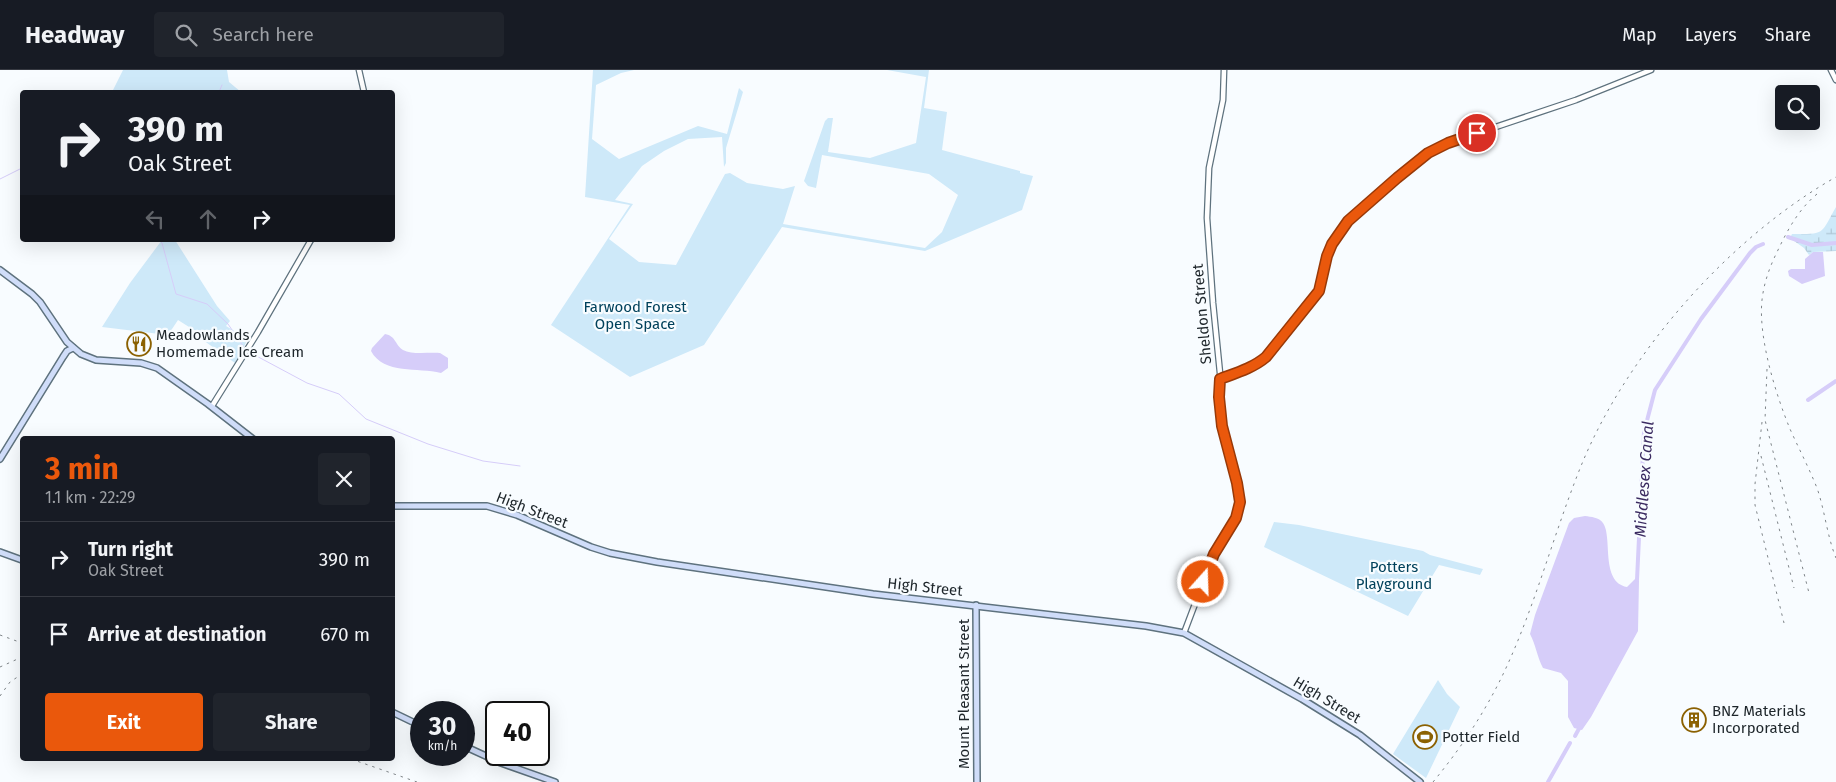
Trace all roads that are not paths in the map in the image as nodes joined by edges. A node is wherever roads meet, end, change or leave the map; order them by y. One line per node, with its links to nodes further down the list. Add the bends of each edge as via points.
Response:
1 (359, 70): 6 (street)
2 (1224, 70): 10 (street, Sheldon Street, via 1223,100 1209,168 1207,218)
3 (1651, 70): 10 (street, via 1576,100 1448,143 1422,157 1348,221 1327,256 1319,291 1266,357 1247,369)
4 (1831, 70): 5 (street)
5 (1836, 80)
6 (363, 90)
7 (310, 242): 11 (street)
8 (0, 270): 9 (main road, via 32,294)
9 (73, 348): 11 (main road, via 96,360 140,363 157,368); 13 (main road, via 63,357)
10 (1220, 379): 18 (street, Sheldon Street, via 1222,426 1240,497 1239,508 1234,524 1212,559)
11 (212, 406): 12 (main road)
12 (249, 436)
13 (0, 459)
14 (395, 506): 17 (main road, High Street, via 487,506 610,553 789,583)
15 (0, 552): 16 (main road)
16 (20, 559)
17 (976, 606): 18 (main road, High Street, via 1151,626); 23 (main road, Mount Pleasant Street)
18 (1184, 634): 24 (main road, High Street, via 1345,724)
19 (395, 713): 20 (main road)
20 (410, 721)
21 (475, 751): 22 (main road)
22 (555, 782)
23 (976, 782)
24 (1420, 782)

